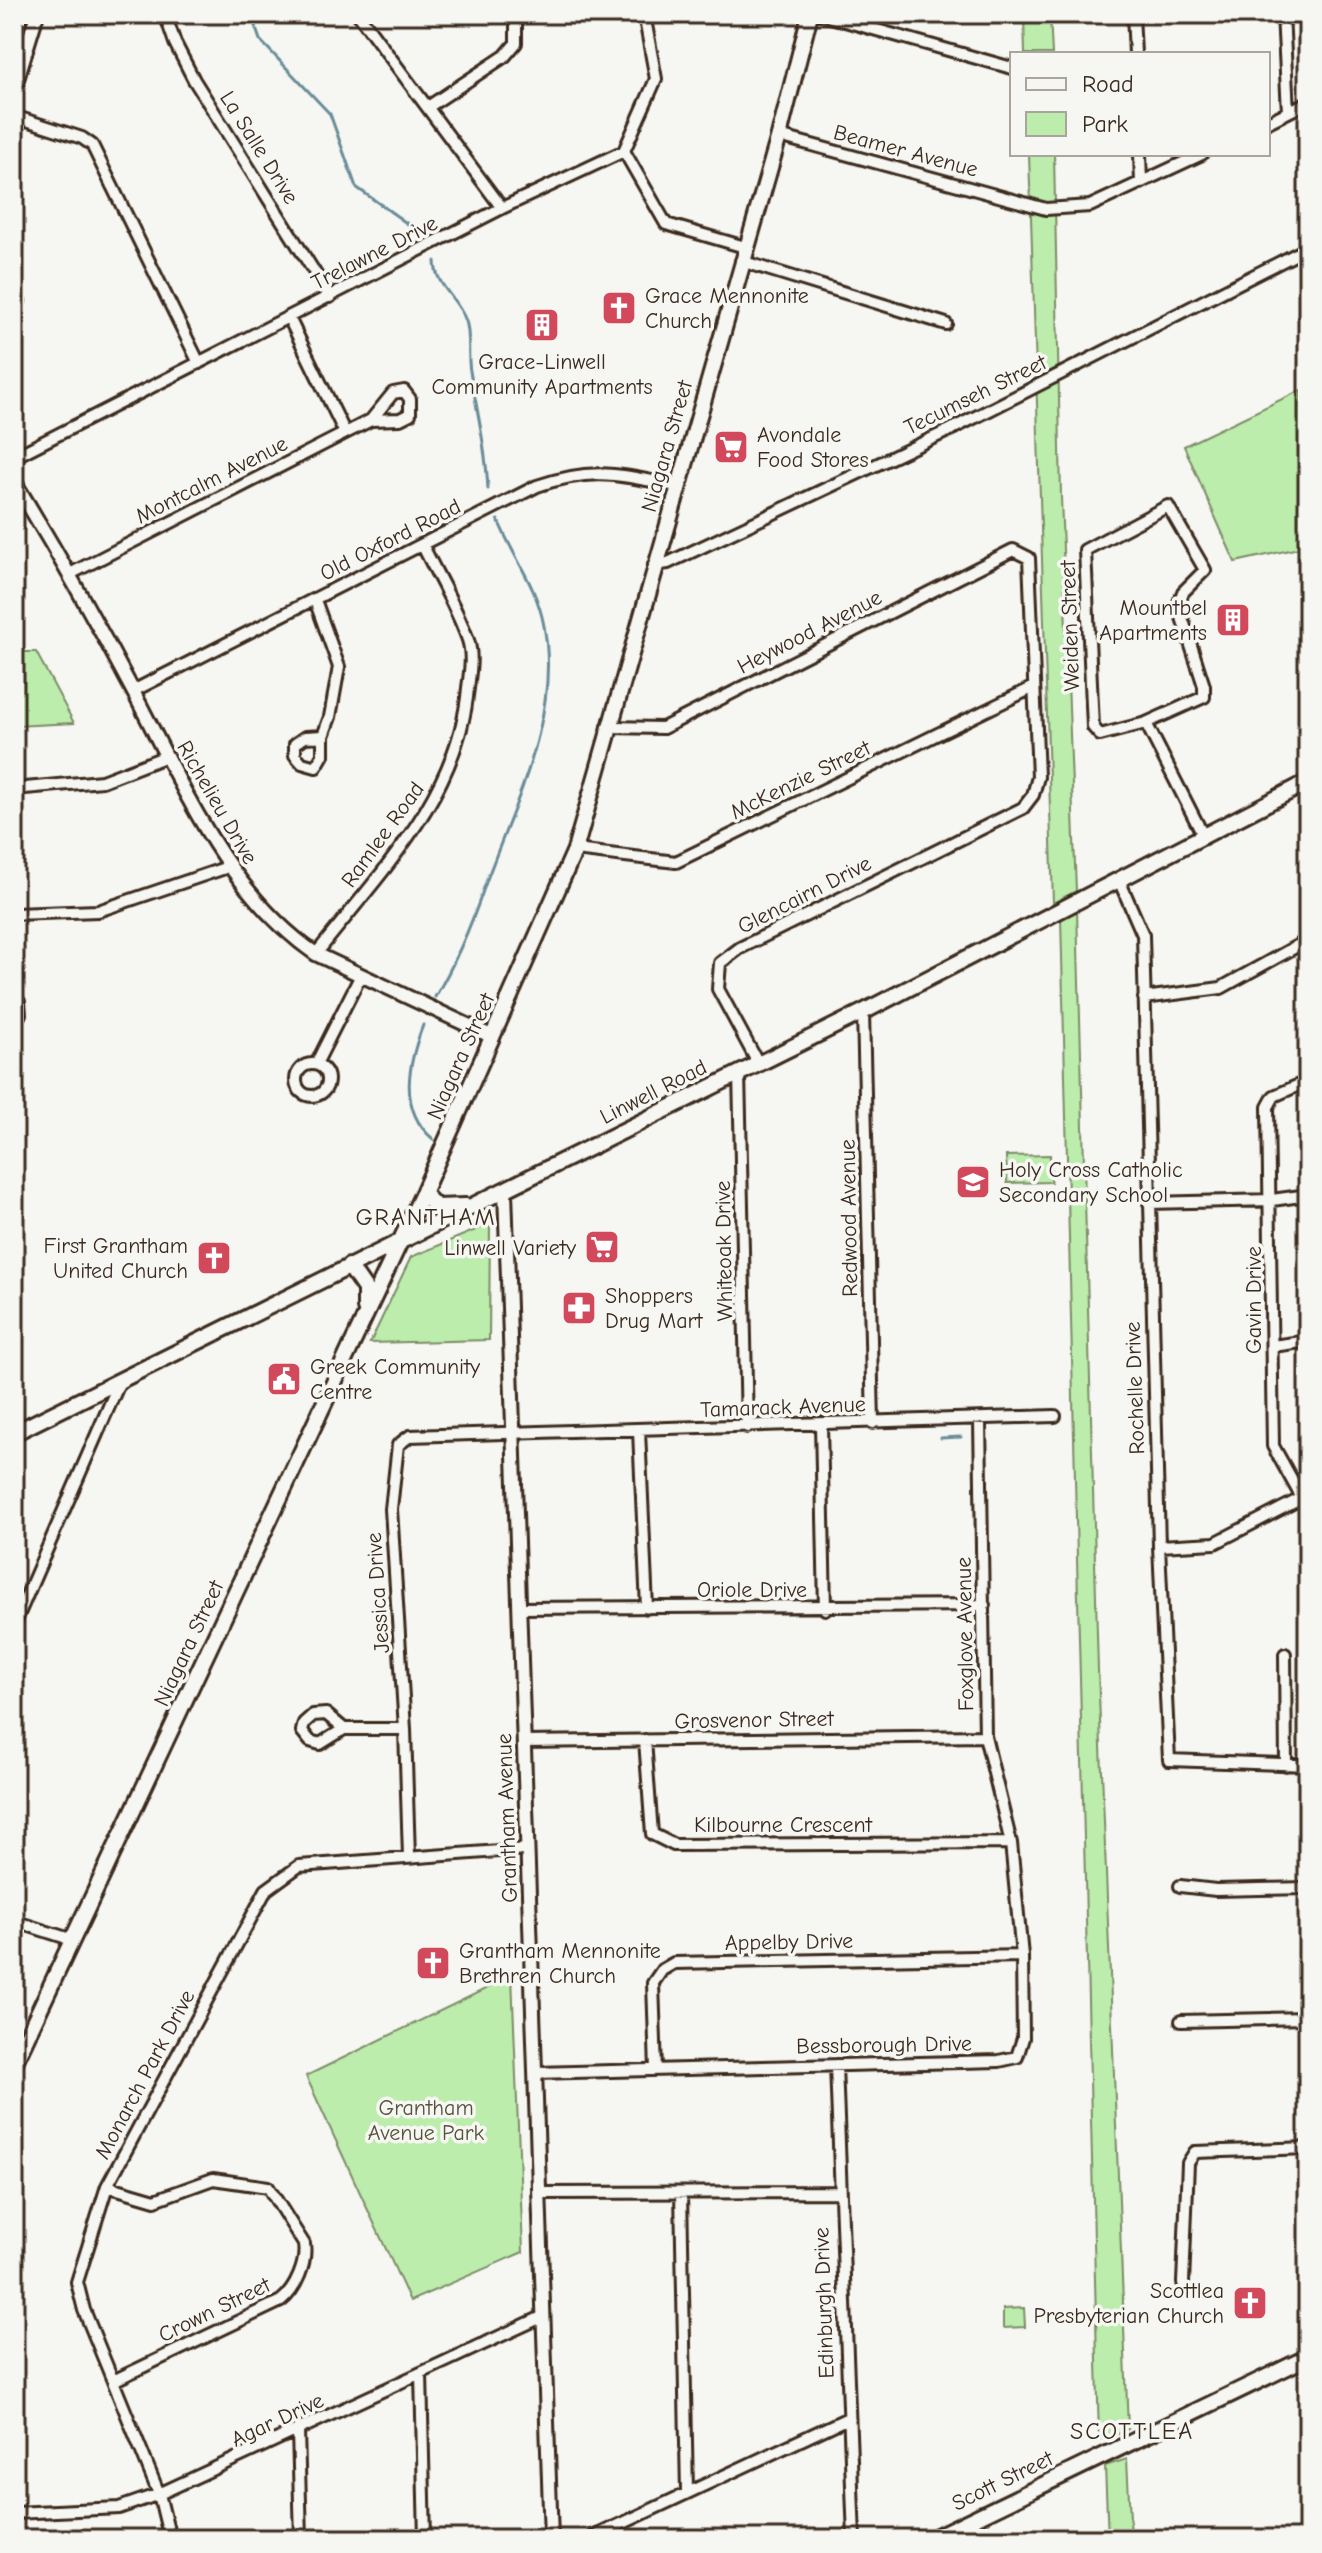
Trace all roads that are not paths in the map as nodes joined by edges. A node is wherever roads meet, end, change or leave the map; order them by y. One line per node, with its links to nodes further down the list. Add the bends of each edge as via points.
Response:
1 (37, 14): 12 (street)
2 (165, 14): 26 (street, La Salle Drive, via 194,80)
3 (358, 14): 14 (street)
4 (516, 14): 14 (street, via 516,43 505,56)
5 (644, 14): 19 (street, via 656,79)
6 (810, 14): 18 (main road, Niagara Street)
7 (820, 14): 11 (street)
8 (1133, 14): 10 (street)
9 (1283, 14): 15 (street)
10 (1135, 52)
11 (1010, 67)
12 (14, 89)
13 (1308, 102): 15 (street)
14 (428, 107): 23 (street)
15 (1288, 112): 17 (street)
16 (14, 116): 29 (street, via 92,145)
17 (1270, 121)
18 (779, 136): 22 (street, Beamer Avenue, via 1046,209 1090,206); 25 (main road, Niagara Street)
19 (624, 151): 23 (street, Trelawne Drive); 25 (street, via 666,224)
20 (1140, 156): 22 (street)
21 (1198, 156): 22 (street, Beamer Avenue)
22 (1141, 183)
23 (502, 208): 26 (street, Trelawne Drive)
24 (1308, 248): 36 (street, Tecumseh Street, via 950,430)
25 (743, 254): 28 (street); 34 (main road, Niagara Street)
26 (330, 297): 27 (street, Trelawne Drive)
27 (289, 318): 29 (street, Trelawne Drive); 31 (street)
28 (946, 324)
29 (199, 363): 32 (street, Trelawne Drive)
30 (371, 420): 31 (street, Montcalm Avenue)
31 (345, 433): 37 (street, Montcalm Avenue)
32 (14, 457)
33 (14, 481): 37 (street, Richelieu Drive)
34 (677, 486): 35 (street, Old Oxford Road, via 602,472 570,474); 36 (main road, Niagara Street)
35 (423, 546): 38 (street, Old Oxford Road); 53 (street, Ramlee Road, via 468,641 467,704 445,781)
36 (654, 565): 42 (main road, Niagara Street)
37 (70, 574): 40 (street, Richelieu Drive)
38 (315, 600): 40 (street, Old Oxford Road); 43 (street, via 339,667)
39 (1034, 687): 42 (street, Heywood Avenue, via 1029,558 1013,550 663,728); 48 (street, McKenzie Street, via 676,862); 60 (street, Glencairn Drive, via 1038,777 1023,808 740,948 720,963 718,989)
40 (133, 691): 44 (street, Richelieu Drive)
41 (1146, 723): 41 (street, Weiden Street, via 1204,697 1178,605 1205,570 1168,506 1085,550 1093,727 1100,735); 47 (street)
42 (608, 727): 48 (main road, Niagara Street)
43 (323, 736)
44 (167, 756): 46 (street, via 102,781); 49 (street, Richelieu Drive)
45 (1308, 782): 47 (main road, Linwell Road)
46 (14, 789)
47 (1204, 837): 50 (main road, Linwell Road)
48 (575, 850): 59 (main road, Niagara Street)
49 (228, 867): 51 (street, via 98,911); 53 (street, Richelieu Drive, via 294,939)
50 (1119, 880): 55 (street, Rochelle Drive, via 1143,935); 57 (main road, Linwell Road)
51 (14, 914)
52 (1308, 940): 55 (street, via 1221,988)
53 (316, 954): 54 (street, Richelieu Drive)
54 (360, 977): 59 (street, Richelieu Drive); 61 (street)
55 (1144, 998): 69 (street, Rochelle Drive)
56 (14, 999): 58 (street, via 20,1014)
57 (863, 1012): 60 (main road, Linwell Road); 78 (street, Redwood Avenue)
58 (14, 1023)
59 (493, 1037): 65 (main road, Niagara Street)
60 (758, 1063): 62 (main road, Linwell Road)
61 (316, 1064)
62 (739, 1073): 64 (main road, Linwell Road); 80 (street, Whiteoak Drive)
63 (1308, 1081): 67 (street, Gavin Drive, via 1274,1096 1268,1107)
64 (505, 1191): 68 (main road, Linwell Road); 83 (street, Grantham Avenue)
65 (423, 1193): 68 (main road, via 436,1207); 70 (main road, Niagara Street)
66 (1308, 1195): 67 (street)
67 (1272, 1200): 69 (street); 74 (street, Gavin Drive)
68 (478, 1203): 70 (main road, Linwell Road)
69 (1149, 1203): 85 (street, Rochelle Drive)
70 (398, 1244): 71 (main road, Linwell Road); 72 (main road, Niagara Street)
71 (349, 1266): 72 (main road, via 365,1289); 75 (main road, Linwell Road)
72 (364, 1317): 105 (main road, Niagara Street)
73 (1308, 1341): 74 (street)
74 (1273, 1346): 84 (street, Gavin Drive, via 1273,1446)
75 (120, 1380): 82 (main road, Linwell Road); 90 (street)
76 (1055, 1416): 77 (street, Tamarack Avenue)
77 (980, 1421): 78 (street, Tamarack Avenue); 86 (street, Foxglove Avenue)
78 (873, 1423): 79 (street, Tamarack Avenue)
79 (821, 1424): 80 (street, Tamarack Avenue); 89 (street)
80 (747, 1427): 81 (street, Tamarack Avenue)
81 (639, 1431): 83 (street, Tamarack Avenue); 88 (street)
82 (14, 1433)
83 (513, 1436): 87 (street, Grantham Avenue); 93 (street, Jessica Drive, via 410,1436 398,1445 391,1509)
84 (1305, 1496): 85 (street, via 1215,1543)
85 (1159, 1546): 97 (street, Rochelle Drive, via 1169,1760)
86 (984, 1605): 89 (street, Oriole Drive); 94 (street, Foxglove Avenue)
87 (519, 1608): 88 (street, Oriole Drive); 96 (street, Grantham Avenue)
88 (647, 1608): 89 (street, Oriole Drive)
89 (825, 1609)
90 (14, 1625)
91 (1285, 1654): 97 (street)
92 (344, 1729): 93 (street)
93 (405, 1729): 101 (street, Jessica Drive)
94 (985, 1736): 95 (street, Grosvenor Street); 99 (street, Foxglove Avenue)
95 (645, 1740): 96 (street, Grosvenor Street); 99 (street, Kilbourne Crescent, via 652,1834 674,1845)
96 (524, 1742): 100 (street, Grantham Avenue)
97 (1286, 1765): 98 (street, Rochelle Drive)
98 (1308, 1765)
99 (1011, 1843): 106 (street, Bessborough Drive)
100 (527, 1849): 101 (street, Monarch Park Drive); 112 (street, Grantham Avenue)
101 (409, 1857): 114 (street, Monarch Park Drive, via 299,1866 266,1890)
102 (1180, 1886): 103 (street)
103 (1308, 1888)
104 (14, 1921): 105 (street)
105 (73, 1940): 109 (main road, Niagara Street)
106 (1022, 1956): 110 (street, Bessborough Drive, via 1023,2038 1017,2057); 111 (street, Appelby Drive, via 674,1963 653,1983)
107 (1308, 2018): 108 (street)
108 (1181, 2021)
109 (14, 2064)
110 (836, 2065): 111 (street, Bessborough Drive); 115 (street, Edinburgh Drive)
111 (656, 2070): 112 (street, Bessborough Drive)
112 (536, 2073): 116 (street, Grantham Avenue)
113 (1308, 2148): 118 (street, via 1195,2152 1188,2163)
114 (107, 2186): 122 (street, Monarch Park Drive, via 77,2282); 122 (street, Crown Street, via 155,2200 213,2179 268,2187 305,2253 292,2292 281,2301)
115 (839, 2192): 117 (street); 123 (street, Edinburgh Drive)
116 (539, 2193): 117 (street); 119 (street, Grantham Avenue)
117 (681, 2193): 125 (street)
118 (1183, 2283)
119 (544, 2316): 121 (street, Agar Drive); 131 (street, Grantham Avenue)
120 (1308, 2357): 134 (main road, Scott Street)
121 (421, 2374): 124 (street, Agar Drive); 130 (street)
122 (113, 2381): 126 (street, Monarch Park Drive)
123 (848, 2418): 125 (street); 133 (street, Edinburgh Drive)
124 (298, 2431): 126 (street, Agar Drive); 129 (street)
125 (687, 2492): 132 (street)
126 (159, 2494): 127 (street, Agar Drive, via 119,2508); 128 (street, Monarch Park Drive)
127 (14, 2513)
128 (170, 2539)
129 (301, 2539)
130 (425, 2539)
131 (551, 2539)
132 (589, 2539)
133 (854, 2539)
134 (931, 2539)

